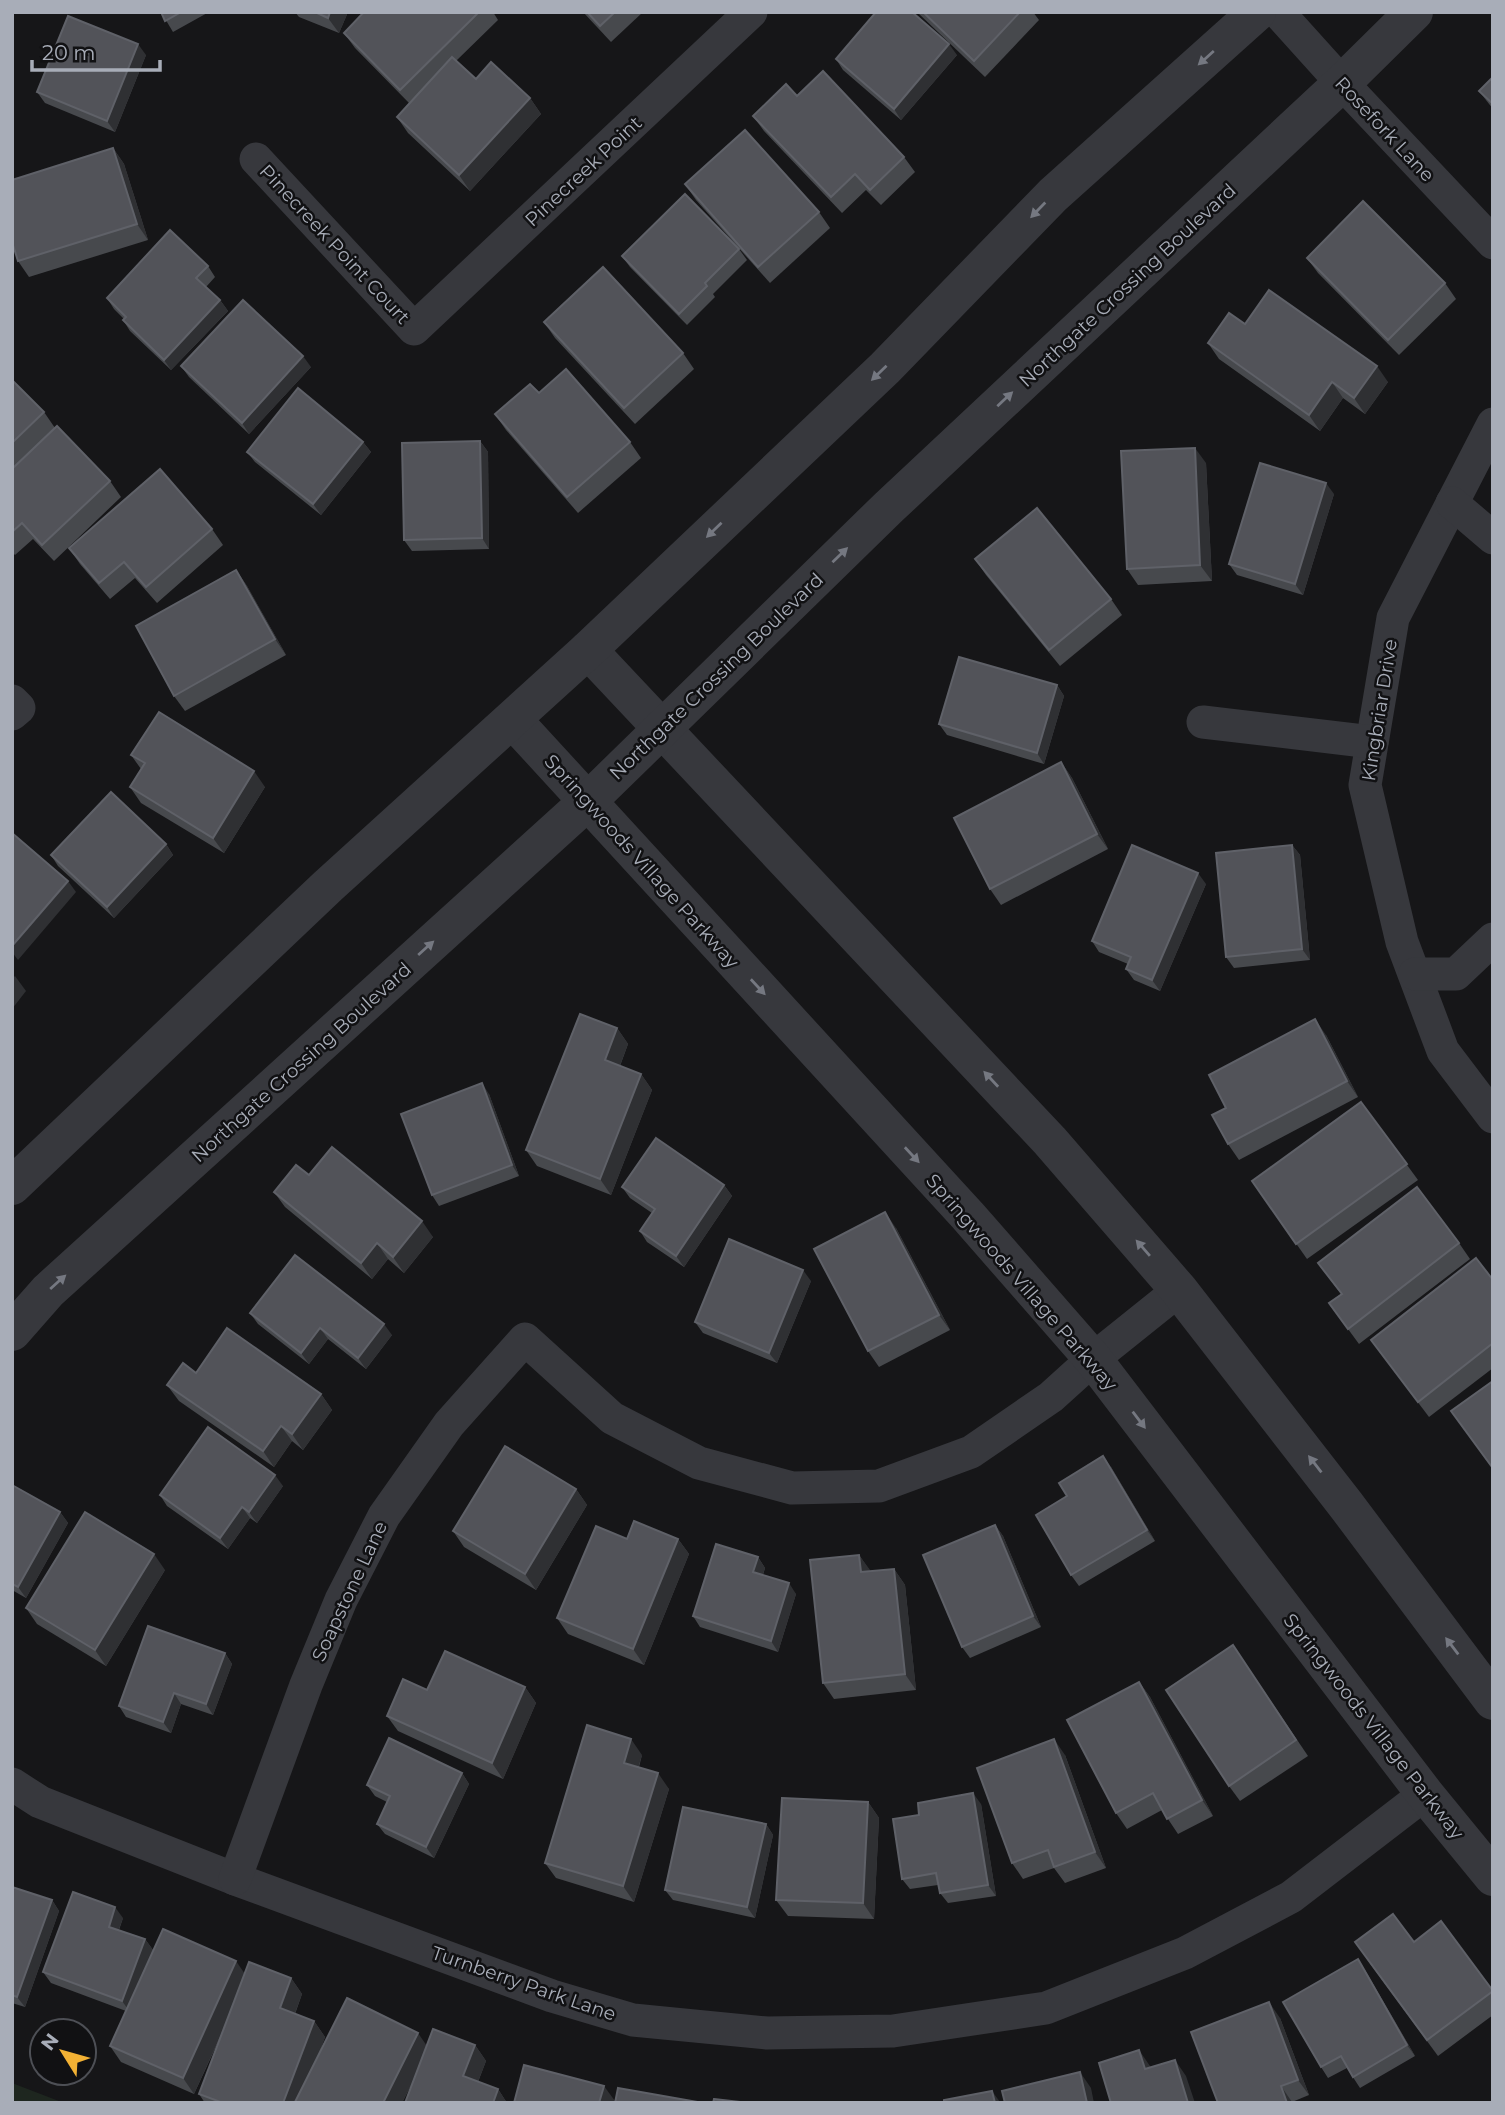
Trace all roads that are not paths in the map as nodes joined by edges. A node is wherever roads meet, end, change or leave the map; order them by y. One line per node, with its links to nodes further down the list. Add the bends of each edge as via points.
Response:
1 (751, 12): 8 (street, Pinecreek Point)
2 (1257, 12): 12 (street, one-way to 12, via 1053,195 884,368)
3 (1278, 12): 5 (street, Rosefork Lane)
4 (1414, 12): 5 (street, Northgate Crossing Boulevard)
5 (1342, 83): 7 (street, Rosefork Lane); 15 (street, Northgate Crossing Boulevard, one-way to 5, via 889,508)
6 (256, 159): 8 (street, Pinecreek Point Court)
7 (1493, 243)
8 (414, 329)
9 (1493, 424): 10 (street, Kingbriar Drive)
10 (1452, 503): 11 (street); 16 (street, Kingbriar Drive, via 1393,618)
11 (1493, 538)
12 (588, 650): 13 (street); 15 (street)
13 (513, 720): 17 (street, Springwoods Village Parkway); 21 (street, via 328,886)
14 (1203, 722): 16 (street)
15 (663, 728): 17 (street, Northgate Crossing Boulevard); 22 (street, one-way to 15, via 1050,1141)
16 (1373, 742): 19 (street, Kingbriar Drive, via 1365,785 1402,942)
17 (587, 802): 23 (street, Northgate Crossing Boulevard, one-way to 17, via 48,1291); 24 (street, Springwoods Village Parkway, one-way to 24, via 968,1216)
18 (1493, 939): 19 (street, via 1456,974)
19 (1415, 974): 20 (street, Kingbriar Drive, via 1443,1051)
20 (1493, 1117)
21 (12, 1186)
22 (1179, 1290): 24 (street); 25 (street, one-way to 22)
23 (12, 1332)
24 (1093, 1359): 27 (street, Springwoods Village Parkway, one-way to 27); 29 (street, Soapstone Lane, via 1051,1396 971,1452 879,1486 792,1488 699,1463 612,1418 525,1339 449,1424 384,1516 341,1600 311,1673)
25 (1493, 1701)
26 (12, 1784): 29 (street, Turnberry Park Lane, via 40,1802)
27 (1425, 1794): 28 (street, Springwoods Village Parkway); 29 (street, Turnberry Park Lane, via 1291,1897 1185,1953 1046,2008 892,2031 767,2033 633,2020 552,1996)
28 (1493, 1877)
29 (235, 1879)

